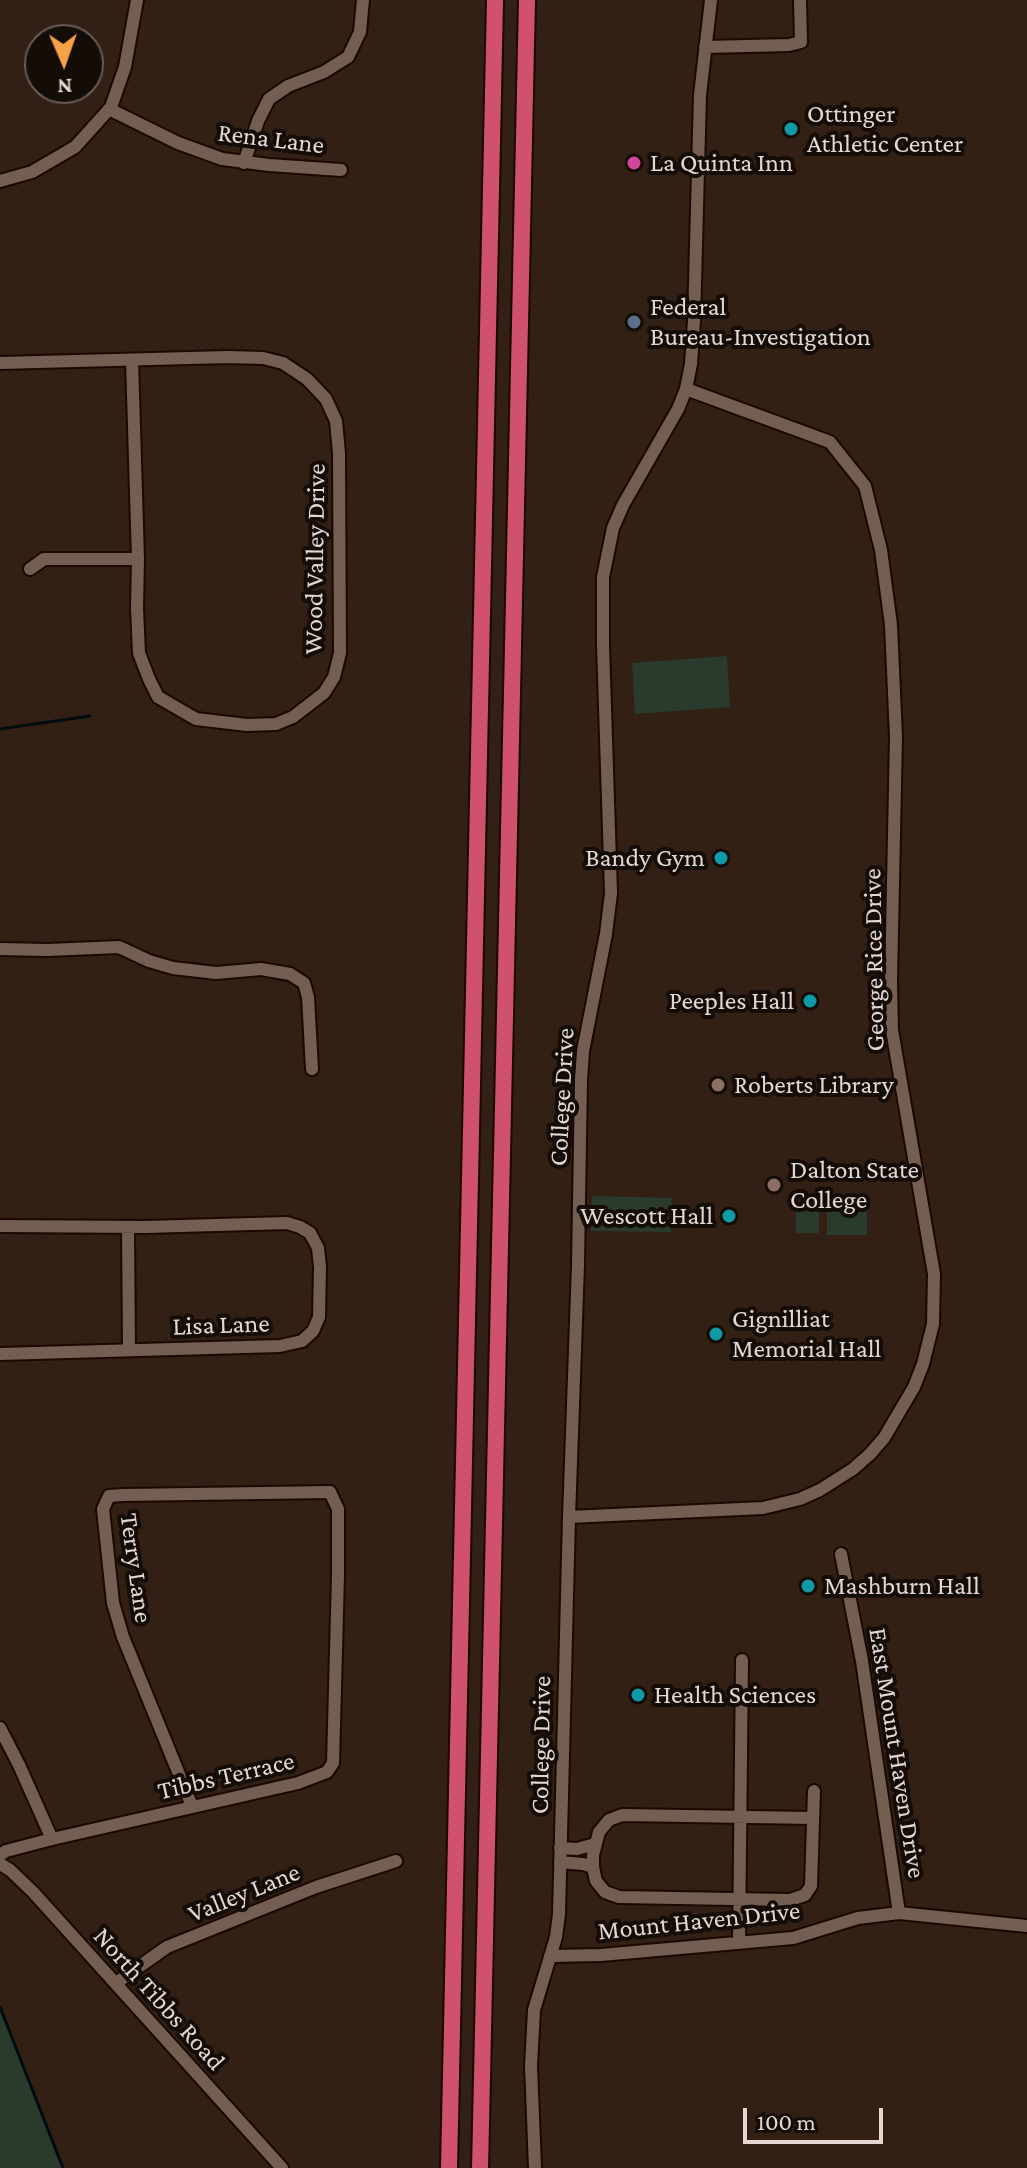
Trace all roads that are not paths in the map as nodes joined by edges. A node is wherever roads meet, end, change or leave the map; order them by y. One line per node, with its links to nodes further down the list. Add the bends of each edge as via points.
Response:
1 (137, 0): 8 (street, via 125,67)
2 (363, 0): 9 (street, via 360,32 348,57 269,99)
3 (495, 0): 47 (highway)
4 (527, 0): 48 (highway)
5 (711, 0): 7 (street, College Drive)
6 (800, 0): 7 (street, via 801,42)
7 (705, 47): 14 (street, College Drive, via 694,321)
8 (109, 109): 9 (street, Rena Lane, via 178,143); 11 (street, via 75,147 32,172)
9 (244, 163): 10 (street, Rena Lane)
10 (341, 170)
11 (0, 181)
12 (132, 360): 13 (street, Wood Valley Drive); 15 (street, Wood Valley Drive); 15 (street, Wood Valley Drive, via 263,358 283,363 326,399 336,421 339,453 340,653 324,693 293,717 247,725 196,719 158,697 139,653)
13 (0, 363)
14 (686, 389): 24 (street, College Drive, via 623,505 603,577 611,893 582,1065); 24 (street, George Rice Drive, via 830,442 865,486 891,625 896,737 892,1030 934,1274 933,1324 914,1387 884,1438 853,1469 820,1490 763,1508)
15 (138, 559): 16 (street, via 44,559)
16 (30, 569)
17 (0, 949): 18 (street, via 119,947 173,968 290,974 304,983 308,997)
18 (312, 1069)
19 (0, 1226): 20 (street, Lisa Lane)
20 (128, 1227): 21 (street); 21 (street, Lisa Lane, via 287,1223 310,1233 320,1267 319,1317 302,1341)
21 (129, 1350): 22 (street, Lisa Lane)
22 (0, 1354)
23 (330, 1492): 29 (street, Tibbs Terrace, via 338,1509 333,1763 317,1777); 29 (street, Terry Lane, via 109,1496 103,1509 113,1603 123,1637)
24 (569, 1517): 34 (street, College Drive)
25 (841, 1554): 41 (street, East Mount Haven Drive)
26 (742, 1660): 30 (street)
27 (0, 1728): 32 (street)
28 (814, 1791): 31 (street)
29 (192, 1806): 32 (street, Tibbs Terrace)
30 (740, 1816): 31 (street); 33 (street, via 622,1815 609,1820); 40 (street)
31 (813, 1818): 40 (street, via 811,1886 805,1895 790,1900)
32 (52, 1839): 35 (street, Tibbs Terrace)
33 (595, 1844): 34 (street); 39 (street)
34 (560, 1848): 37 (street, College Drive)
35 (0, 1855)
36 (396, 1861): 45 (street, Valley Lane, via 167,1947)
37 (560, 1862): 39 (street); 44 (street, College Drive, via 559,1914)
38 (0, 1864): 45 (street, North Tibbs Road, via 33,1892)
39 (593, 1867): 40 (street, via 605,1892 619,1897)
40 (739, 1899): 43 (street)
41 (899, 1913): 42 (street, Mount Haven Drive); 43 (street, Mount Haven Drive, via 858,1918 793,1938)
42 (1027, 1926)
43 (739, 1943): 44 (street, Mount Haven Drive)
44 (550, 1956): 49 (street, College Drive, via 534,2010)
45 (116, 1983): 46 (street, North Tibbs Road)
46 (282, 2168)
47 (449, 2168)
48 (480, 2168)
49 (535, 2168)

